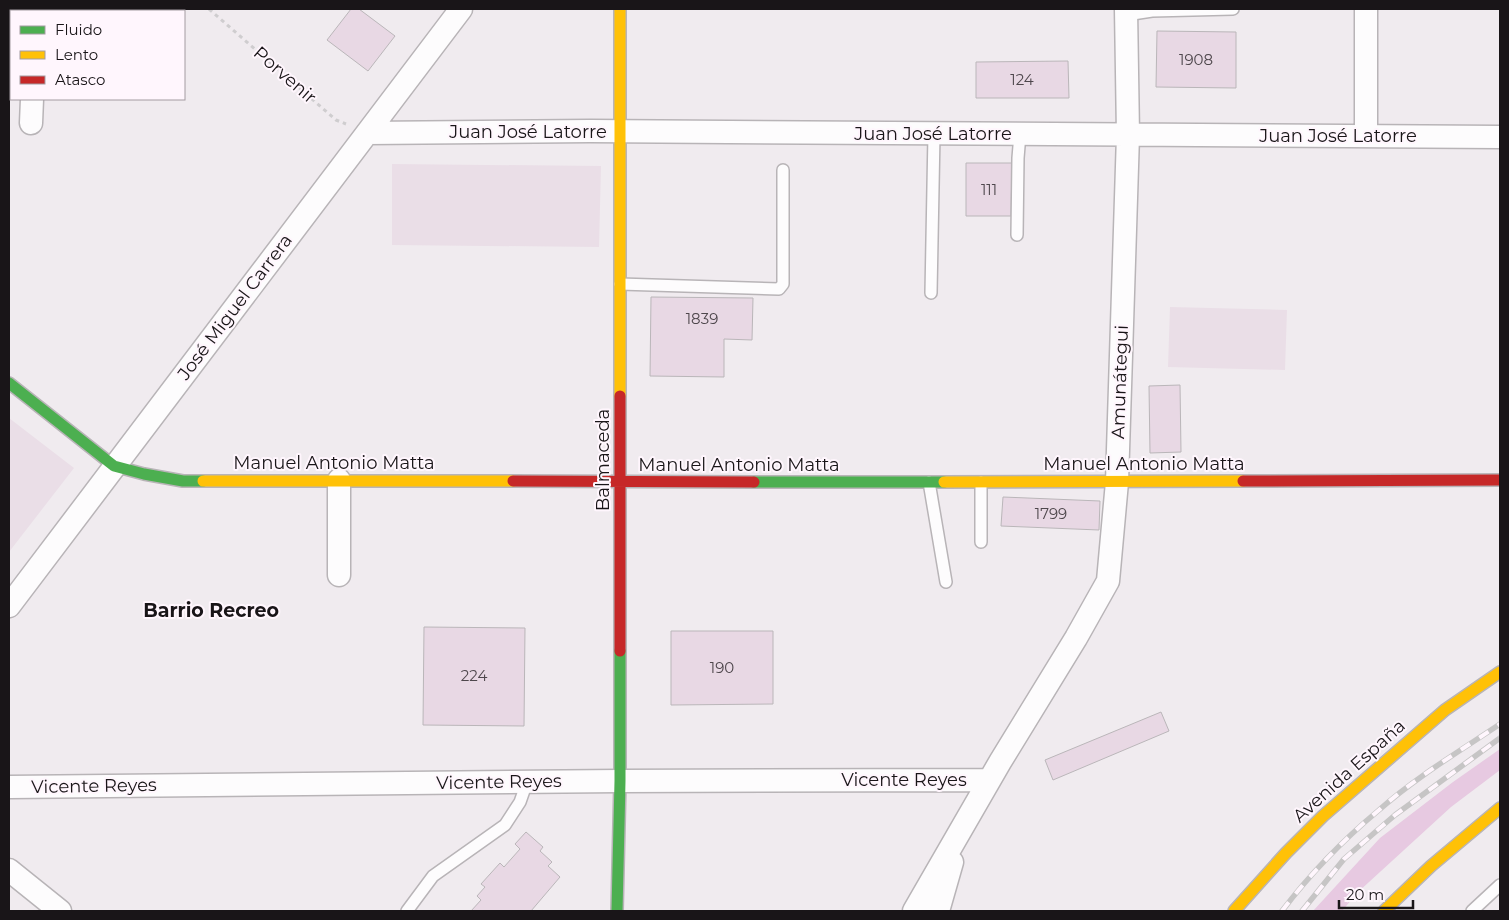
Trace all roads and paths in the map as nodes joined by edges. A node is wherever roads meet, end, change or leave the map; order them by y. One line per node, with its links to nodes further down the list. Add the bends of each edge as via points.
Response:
1 (210, 9): 10 (path, Porvenir, via 336,120)
2 (461, 9): 10 (street, José Miguel Carrera)
3 (620, 9): 9 (street, Balmaceda)
4 (1233, 9): 6 (lane)
5 (1366, 9): 14 (street)
6 (1126, 12): 13 (street, Amunátegui)
7 (32, 100): 8 (street)
8 (31, 123)
9 (620, 132): 10 (street, Juan José Latorre); 11 (street, Juan José Latorre); 18 (street, Balmaceda)
10 (367, 133): 21 (street, José Miguel Carrera)
11 (934, 134): 12 (street, Juan José Latorre); 19 (lane)
12 (1020, 134): 13 (street, Juan José Latorre); 17 (lane)
13 (1128, 135): 14 (street, Juan José Latorre); 27 (street, Amunátegui)
14 (1366, 135): 15 (street, Juan José Latorre)
15 (1500, 137)
16 (783, 170): 18 (lane, via 784,284 779,289)
17 (1017, 235)
18 (620, 284): 24 (street, Balmaceda)
19 (931, 293)
20 (9, 383): 21 (street, Manuel Antonio Matta)
21 (114, 466): 22 (street, Manuel Antonio Matta, via 183,481); 31 (street, José Miguel Carrera)
22 (339, 480): 24 (street, Manuel Antonio Matta); 29 (street)
23 (1500, 480): 27 (street, Manuel Antonio Matta)
24 (620, 482): 25 (street, Manuel Antonio Matta); 34 (street, Balmaceda)
25 (929, 482): 26 (street, Manuel Antonio Matta); 30 (lane)
26 (981, 482): 27 (street, Manuel Antonio Matta); 28 (lane)
27 (1117, 482): 33 (street, Amunátegui, via 1108,581)
28 (981, 542)
29 (339, 575)
30 (946, 582)
31 (9, 606)
32 (1500, 672): 46 (street, Avenida España, via 1445,710 1323,816)
33 (989, 780): 34 (street, Vicente Reyes); 38 (street, Amunátegui)
34 (620, 781): 35 (street, Vicente Reyes); 43 (street, Balmaceda)
35 (527, 782): 36 (street, Vicente Reyes); 42 (lane, via 520,802 505,825 433,876)
36 (9, 787)
37 (1500, 808): 47 (street)
38 (963, 825): 44 (street, Amunátegui); 45 (street)
39 (9, 870): 41 (street)
40 (1500, 885): 48 (lane)
41 (60, 911)
42 (407, 911)
43 (617, 911)
44 (914, 911)
45 (938, 911)
46 (1234, 911)
47 (1384, 911)
48 (1472, 911)

